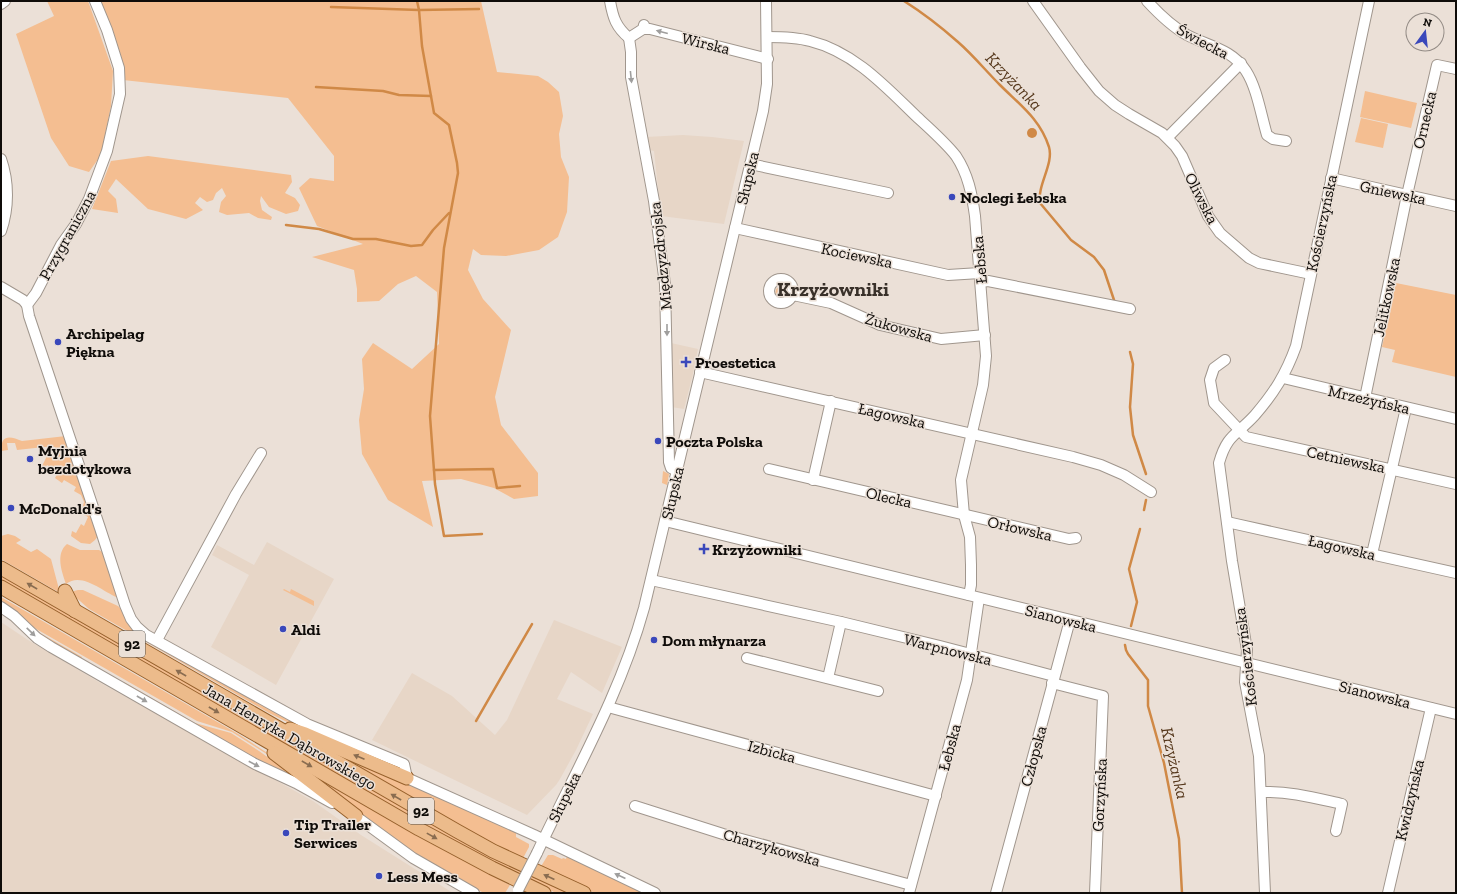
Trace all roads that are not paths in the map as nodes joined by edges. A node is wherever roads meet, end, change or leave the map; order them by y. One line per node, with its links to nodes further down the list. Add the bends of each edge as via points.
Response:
1 (4, 1): 8 (street)
2 (95, 1): 28 (street, Przygraniczna, via 118,68 120,94 109,144 89,199)
3 (610, 1): 10 (street, via 620,29)
4 (766, 1): 9 (street, Słupska)
5 (1032, 1): 14 (street, Oliwska, via 1099,91 1120,108)
6 (1147, 1): 12 (street, Świecka, via 1170,24 1187,35 1225,51)
7 (1368, 1): 18 (street, Kościerzyńska)
8 (1, 4)
9 (767, 37): 11 (street, Słupska); 25 (street, Łebska, via 810,40 855,61 875,76 955,155 966,175 972,195)
10 (629, 38): 11 (street, Wirska, one-way to 10, via 650,29 642,29); 43 (street, Międzyzdrojska, one-way to 43, via 631,77 650,175 665,284 669,462 671,468)
11 (768, 59): 17 (street, Słupska, via 768,84)
12 (1241, 63): 14 (street); 15 (street, Świecka, via 1252,80 1267,135 1273,139)
13 (1456, 69): 20 (street, Ornecka, via 1437,65)
14 (1168, 137): 24 (street, Oliwska, via 1182,156 1208,216 1220,233 1248,258)
15 (1286, 141)
16 (1, 159): 23 (street, via 7,192)
17 (750, 164): 19 (street); 22 (street, Słupska)
18 (1331, 178): 20 (street, Gniewska); 24 (street, Kościerzyńska)
19 (888, 193)
20 (1407, 195): 21 (street, Gniewska); 34 (street, Jelitkowska)
21 (1456, 206)
22 (735, 228): 25 (street, Kociewska, via 948,274); 32 (street, Słupska)
23 (1, 231)
24 (1311, 274): 33 (street, Kościerzyńska, via 1296,346)
25 (980, 277): 29 (street, Kociewska, via 988,281); 30 (street, Łebska)
26 (1, 287): 28 (street)
27 (793, 294): 30 (street, Żukowska, via 831,303 880,325 941,339)
28 (27, 305): 62 (street, via 125,605 137,627)
29 (1130, 309)
30 (985, 335): 39 (street, Łebska, via 983,384)
31 (1225, 360): 38 (street, via 1214,368 1210,380 1214,403)
32 (700, 372): 35 (street, Łagowska); 43 (street, Słupska)
33 (1283, 378): 34 (street, Mrzeżyńska); 38 (street, Kościerzyńska, via 1254,416)
34 (1365, 398): 36 (street, Mrzeżyńska)
35 (831, 401): 39 (street, Łagowska); 44 (street)
36 (1406, 408): 37 (street, Mrzeżyńska); 42 (street)
37 (1456, 419)
38 (1240, 429): 42 (street, Cetniewska, via 1246,437); 49 (street, Kościerzyńska, via 1227,441 1219,463)
39 (971, 433): 46 (street, Łagowska, via 1082,460 1124,475); 47 (street, Łebska, via 961,480)
40 (260, 453): 62 (street)
41 (769, 469): 44 (street, Olecka)
42 (1392, 469): 45 (street, Cetniewska); 51 (street)
43 (677, 471): 48 (street, Słupska)
44 (813, 480): 47 (street, Olecka)
45 (1456, 484)
46 (1151, 492)
47 (964, 515): 50 (street, Orłowska, via 1069,539); 57 (street, Łebska, via 970,537 971,585)
48 (665, 521): 54 (street, Słupska); 57 (street, Sianowska)
49 (1227, 522): 51 (street, Łagowska); 65 (street, Kościerzyńska)
50 (1076, 538)
51 (1372, 554): 53 (street, Łagowska)
52 (1, 568): 59 (main road, Jana Henryka Dąbrowskiego / 92, one-way to 52)
53 (1456, 573)
54 (651, 580): 61 (street, Warpnowska); 70 (street, Słupska, via 635,639)
55 (1, 587): 74 (main road, Jana Henryka Dąbrowskiego / 92, one-way to 74)
56 (65, 591): 59 (main road)
57 (974, 597): 60 (street, Sianowska); 63 (street, Łebska)
58 (1, 607): 79 (street, one-way to 79, via 44,643 248,761 296,783)
59 (75, 611): 73 (main road, Jana Henryka Dąbrowskiego / 92, one-way to 59)
60 (1070, 620): 65 (street, Sianowska); 67 (street, Człopska)
61 (841, 622): 63 (street, Warpnowska); 66 (street)
62 (157, 640): 75 (street, via 307,724 404,764)
63 (970, 654): 67 (street, Warpnowska); 77 (street, Łebska, via 967,680)
64 (747, 658): 66 (street)
65 (1247, 664): 71 (street, Sianowska); 76 (street, Kościerzyńska, via 1245,682 1259,756)
66 (828, 678): 68 (street)
67 (1053, 680): 69 (street, Warpnowska); 88 (street, Człopska)
68 (878, 690)
69 (1103, 696): 89 (street, Gorzyńska)
70 (608, 707): 77 (street, Izbicka); 81 (street, Słupska)
71 (1431, 708): 72 (street, Sianowska); 91 (street, Kwidzyńska)
72 (1456, 714)
73 (263, 720): 75 (main road, one-way to 73, via 304,734); 86 (main road, Jana Henryka Dąbrowskiego / 92, one-way to 73, via 469,838)
74 (237, 723): 79 (main road); 85 (main road, Jana Henryka Dąbrowskiego / 92, one-way to 85, via 419,829)
75 (407, 778): 81 (street)
76 (1261, 792): 80 (street, via 1290,793 1342,804); 90 (street, Kościerzyńska)
77 (936, 796): 82 (street, Łebska)
78 (635, 806): 82 (street, Charzykowska)
79 (356, 816): 84 (street, via 413,858)
80 (1336, 831)
81 (543, 840): 83 (street, Słupska, bridge); 87 (street, one-way to 81)
82 (910, 889)
83 (517, 892)
84 (474, 893)
85 (544, 893)
86 (584, 893)
87 (655, 893)
88 (996, 893)
89 (1095, 893)
90 (1265, 893)
91 (1388, 893)

